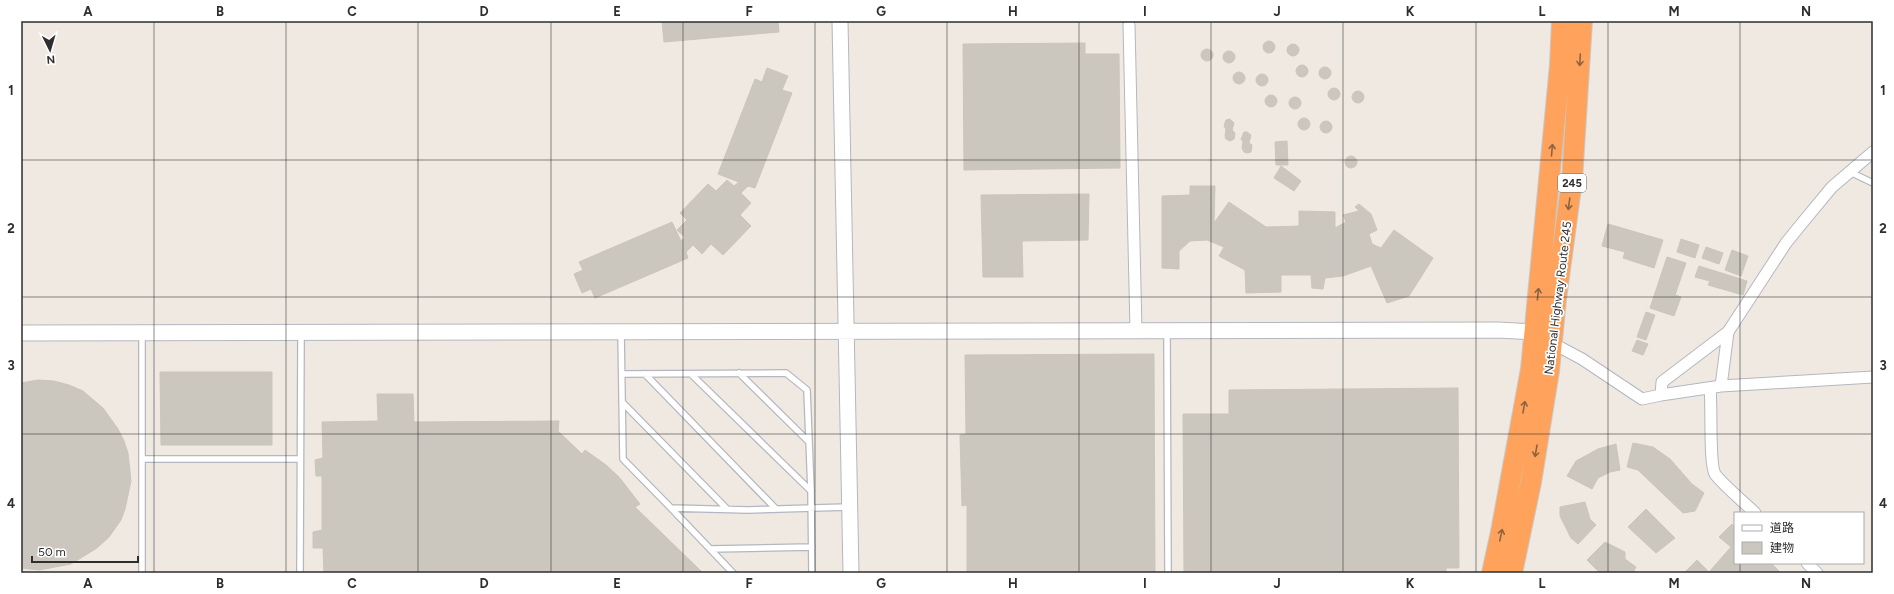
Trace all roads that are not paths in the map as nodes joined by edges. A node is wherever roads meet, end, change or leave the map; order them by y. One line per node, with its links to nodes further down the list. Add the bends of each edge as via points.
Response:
1 (840, 21): 10 (street)
2 (1562, 21): 14 (highway, National Highway Route 245 / 245, one-way to 2)
3 (1582, 21): 17 (highway, National Highway Route 245 / 245, one-way to 17, via 1572,180)
4 (1129, 25): 11 (street)
5 (1873, 152): 6 (street)
6 (1850, 172): 7 (lane); 15 (street, via 1832,187 1786,243)
7 (1873, 182)
8 (1167, 330): 11 (street); 14 (street); 44 (lane)
9 (621, 331): 10 (street); 13 (street); 19 (lane)
10 (847, 331): 11 (street); 30 (street)
11 (1136, 331)
12 (142, 332): 13 (street); 16 (street); 27 (lane)
13 (300, 332): 28 (lane)
14 (1534, 332): 17 (street); 45 (highway, National Highway Route 245 / 245, one-way to 14, via 1502,532 1530,376)
15 (1728, 332): 23 (street); 24 (street, via 1662,382)
16 (21, 333)
17 (1552, 343): 24 (street, via 1582,359 1642,399); 46 (highway, National Highway Route 245 / 245, one-way to 46, via 1550,371 1531,482)
18 (739, 373): 21 (lane); 26 (lane); 26 (lane, via 786,373 807,390)
19 (622, 374): 20 (lane); 25 (lane)
20 (645, 374): 21 (lane); 33 (lane)
21 (691, 374): 29 (lane)
22 (1873, 377): 23 (street)
23 (1715, 387): 24 (street); 35 (street, via 1712,408 1712,464 1715,474)
24 (1661, 396)
25 (622, 402): 31 (lane, via 623,458); 32 (lane)
26 (809, 442): 29 (lane)
27 (142, 459): 28 (lane); 39 (lane)
28 (300, 459): 40 (lane)
29 (811, 491): 34 (lane)
30 (850, 506): 34 (lane); 43 (street)
31 (671, 508): 32 (lane); 37 (lane)
32 (727, 509): 33 (lane)
33 (776, 509): 34 (lane)
34 (812, 509): 36 (lane)
35 (1754, 512)
36 (812, 547): 37 (lane); 42 (lane)
37 (710, 549): 41 (lane)
38 (1808, 564): 47 (street)
39 (142, 573)
40 (300, 573)
41 (733, 573)
42 (812, 573)
43 (851, 573)
44 (1168, 573)
45 (1492, 573)
46 (1512, 573)
47 (1817, 573)

